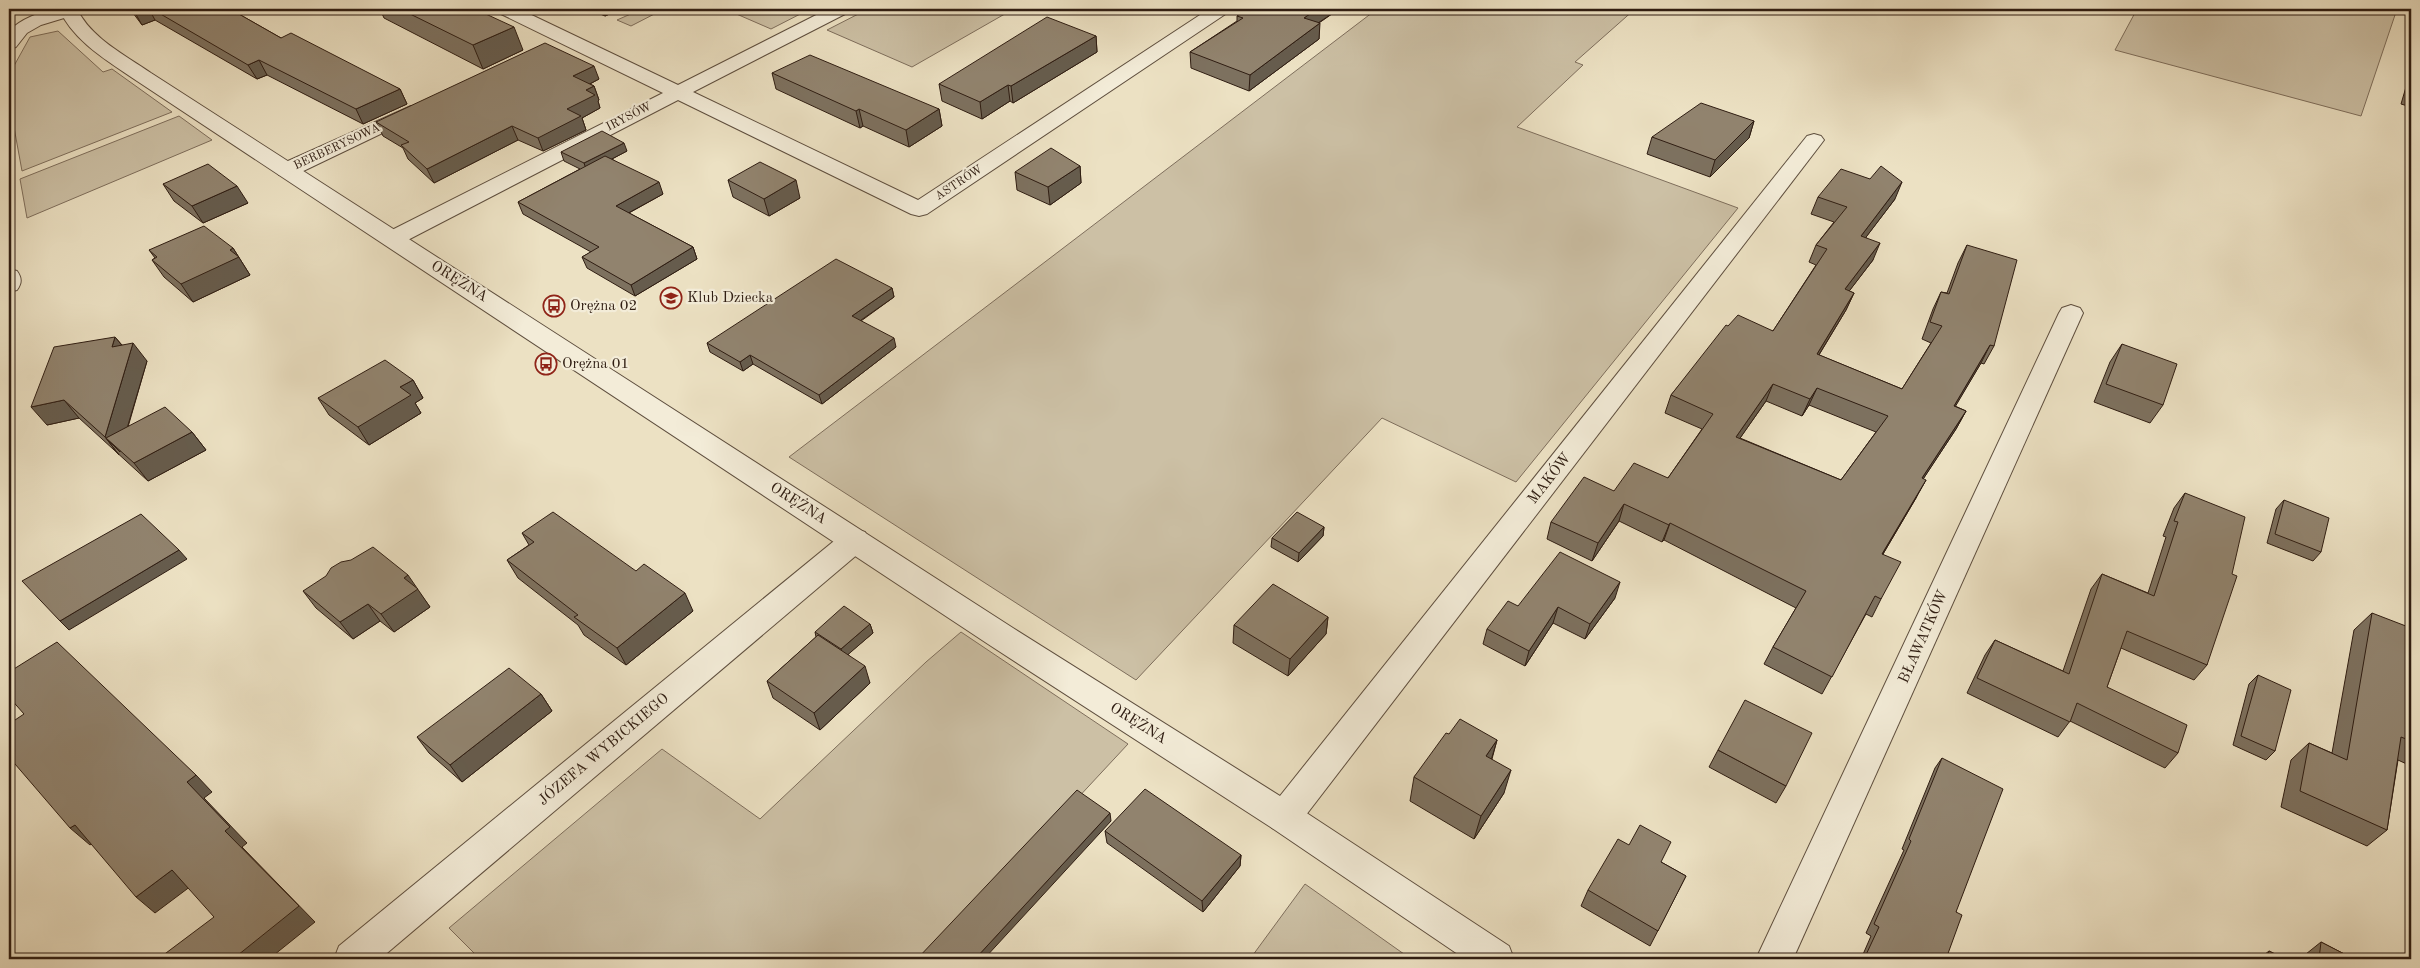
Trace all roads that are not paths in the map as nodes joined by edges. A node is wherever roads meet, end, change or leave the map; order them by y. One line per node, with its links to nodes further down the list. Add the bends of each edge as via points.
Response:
1 (505, 9): 5 (street)
2 (841, 9): 8 (street, IRYSÓW)
3 (1221, 9): 8 (street, ASTRÓW, via 919,209)
4 (68, 10): 6 (street, via 23,26); 11 (street, ORĘŻNA, via 74,22 102,47)
5 (569, 38): 7 (street); 8 (street)
6 (9, 43)
7 (542, 51)
8 (678, 92): 12 (street, IRYSÓW)
9 (426, 105): 11 (street, BERBERYSOWA)
10 (1814, 140): 17 (street, MAKÓW)
11 (287, 170): 12 (street, ORĘŻNA)
12 (392, 239): 16 (street, ORĘŻNA)
13 (9, 276): 14 (street)
14 (9, 286)
15 (2071, 313): 20 (street, BŁAWATKÓW)
16 (854, 540): 17 (street, ORĘŻNA); 18 (street, JÓZEFA WYBICKIEGO)
17 (1284, 817): 19 (street, ORĘŻNA)
18 (352, 959)
19 (1496, 959)
20 (1774, 959)

